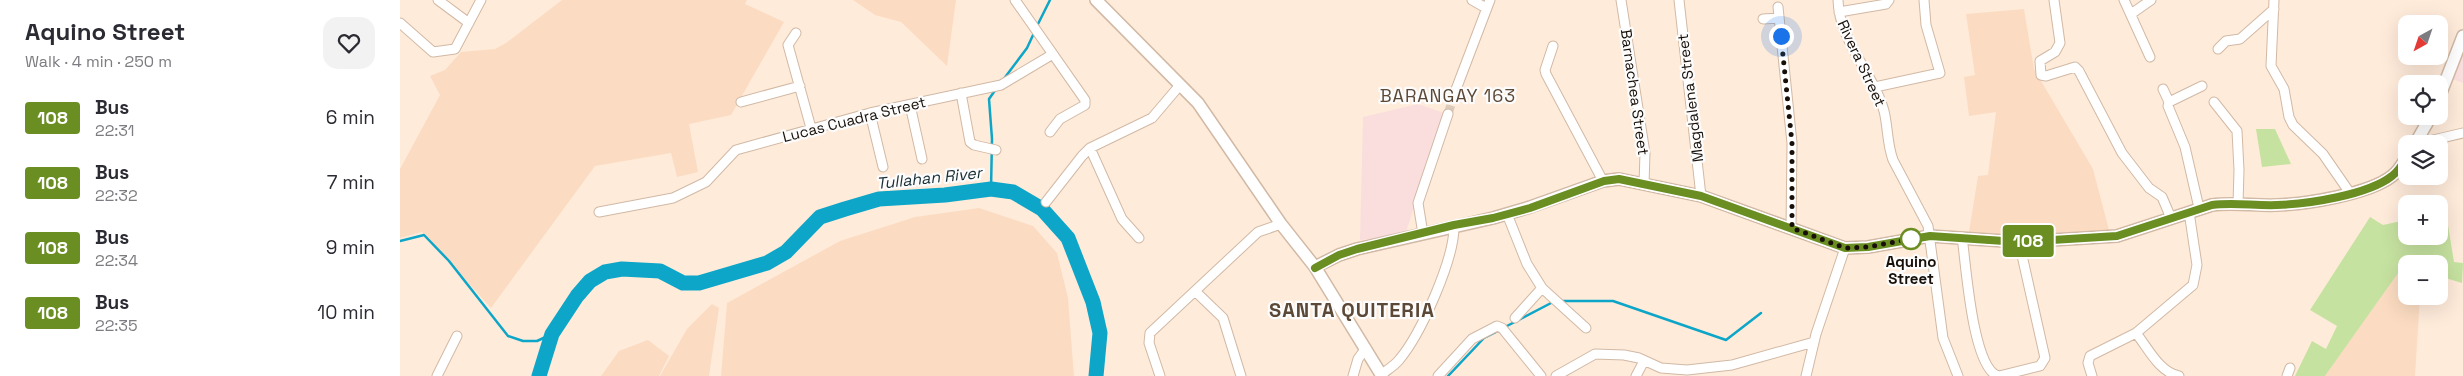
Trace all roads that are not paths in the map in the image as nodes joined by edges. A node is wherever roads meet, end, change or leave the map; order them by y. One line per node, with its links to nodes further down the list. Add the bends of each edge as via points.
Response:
1 (438, 0): 22 (street)
2 (481, 0): 22 (street)
3 (1015, 0): 27 (street)
4 (1096, 0): 30 (main road)
5 (1472, 0): 14 (street)
6 (1621, 0): 53 (street, Barnachea Street, via 1645,153)
7 (1679, 0): 55 (street, Magdalena Street)
8 (1838, 0): 17 (street, Rivera Street)
9 (1889, 0): 17 (street, via 1886,4)
10 (1924, 0): 33 (street, via 1926,24 1940,73)
11 (2054, 0): 61 (street, via 2060,44 2055,52 2040,61 2041,75 2075,67 2079,71 2122,153 2149,188 2162,197)
12 (2124, 0): 18 (street)
13 (2151, 0): 18 (street)
14 (1488, 4): 35 (street)
15 (2274, 4): 26 (street, via 2240,39 2226,41); 54 (street, via 2271,66 2284,88 2290,117)
16 (1778, 7): 19 (street)
17 (1839, 12): 33 (street, Rivera Street, via 1857,55)
18 (2131, 14): 28 (street)
19 (1779, 18): 20 (street); 64 (street, via 1792,143)
20 (1763, 19)
21 (400, 23): 22 (street, via 438,53 455,49)
22 (469, 23)
23 (796, 33): 31 (street, via 788,45)
24 (2463, 36): 29 (main road)
25 (1553, 46): 52 (street, via 1546,74)
26 (2218, 50)
27 (1053, 54): 36 (street, Lucas Cuadra Street, via 1010,81); 44 (street, via 1085,100 1084,105 1060,118)
28 (2150, 57)
29 (2448, 75)
30 (1180, 85): 47 (street, via 1152,118); 62 (main road, via 1210,120)
31 (800, 86): 37 (street); 43 (street)
32 (2202, 86): 38 (street)
33 (1876, 87): 66 (street, Rivera Street, via 1884,112 1889,151 1928,226)
34 (2163, 90): 38 (street)
35 (1455, 92)
36 (962, 93): 40 (street, Lucas Cuadra Street); 48 (street, via 970,142)
37 (741, 102)
38 (2169, 102): 58 (street, via 2185,147)
39 (2214, 102): 57 (street, via 2236,131)
40 (910, 105): 41 (street, Lucas Cuadra Street); 49 (street)
41 (870, 113): 43 (street, Lucas Cuadra Street); 50 (street)
42 (1448, 114): 65 (street, via 1418,203)
43 (811, 128): 59 (street, Lucas Cuadra Street, via 736,150 706,182 673,198)
44 (1050, 132)
45 (2463, 133): 46 (street)
46 (2448, 136)
47 (1090, 148): 56 (street); 68 (street, via 1122,220)
48 (996, 150)
49 (922, 159)
50 (883, 167)
51 (2398, 168): 54 (main road, via 2391,177)
52 (1604, 181): 53 (main road, via 1619,179); 60 (main road)
53 (1644, 184): 55 (main road)
54 (2350, 193): 57 (main road, via 2302,204)
55 (1701, 196): 64 (main road)
56 (1046, 202)
57 (2238, 204): 58 (main road)
58 (2194, 210): 61 (main road); 76 (street, via 2197,265 2193,285)
59 (600, 212)
60 (1507, 214): 63 (main road); 72 (street, via 1526,264)
61 (2171, 218): 69 (main road, via 2117,236)
62 (1281, 224): 71 (main road); 73 (street, via 1258,232)
63 (1454, 225): 65 (main road); 82 (street, via 1444,273 1424,318 1399,360)
64 (1792, 228): 70 (main road)
65 (1423, 234): 71 (main road, via 1357,249)
66 (1930, 236): 67 (main road); 70 (main road); 92 (street, via 1944,338)
67 (1962, 237): 69 (main road); 93 (street, via 1973,327 1986,364)
68 (1139, 238)
69 (2019, 242): 93 (street, via 2045,358 2040,366)
70 (1845, 248): 78 (street)
71 (1315, 268): 79 (main road)
72 (1542, 288): 74 (street); 75 (street)
73 (1195, 291): 84 (street, via 1150,333); 85 (street, via 1223,318)
74 (1515, 318)
75 (1586, 328)
76 (2136, 333): 94 (street, via 2090,356 2088,363); 95 (street, via 2161,366)
77 (458, 336): 83 (street)
78 (1814, 342): 81 (street, via 1732,365); 91 (street)
79 (1366, 348): 82 (main road); 86 (street, via 1358,359)
80 (1644, 361): 81 (street); 89 (street, via 1624,355 1595,354); 90 (street)
81 (1669, 373)
82 (1382, 375)
83 (437, 376)
84 (1160, 376)
85 (1241, 376)
86 (1353, 376)
87 (1438, 376): 88 (street, via 1476,336 1497,326)
88 (1541, 376)
89 (1556, 376)
90 (1636, 376)
91 (1806, 376)
92 (1958, 376)
93 (1999, 376)
94 (2092, 376)
95 (2179, 376)

